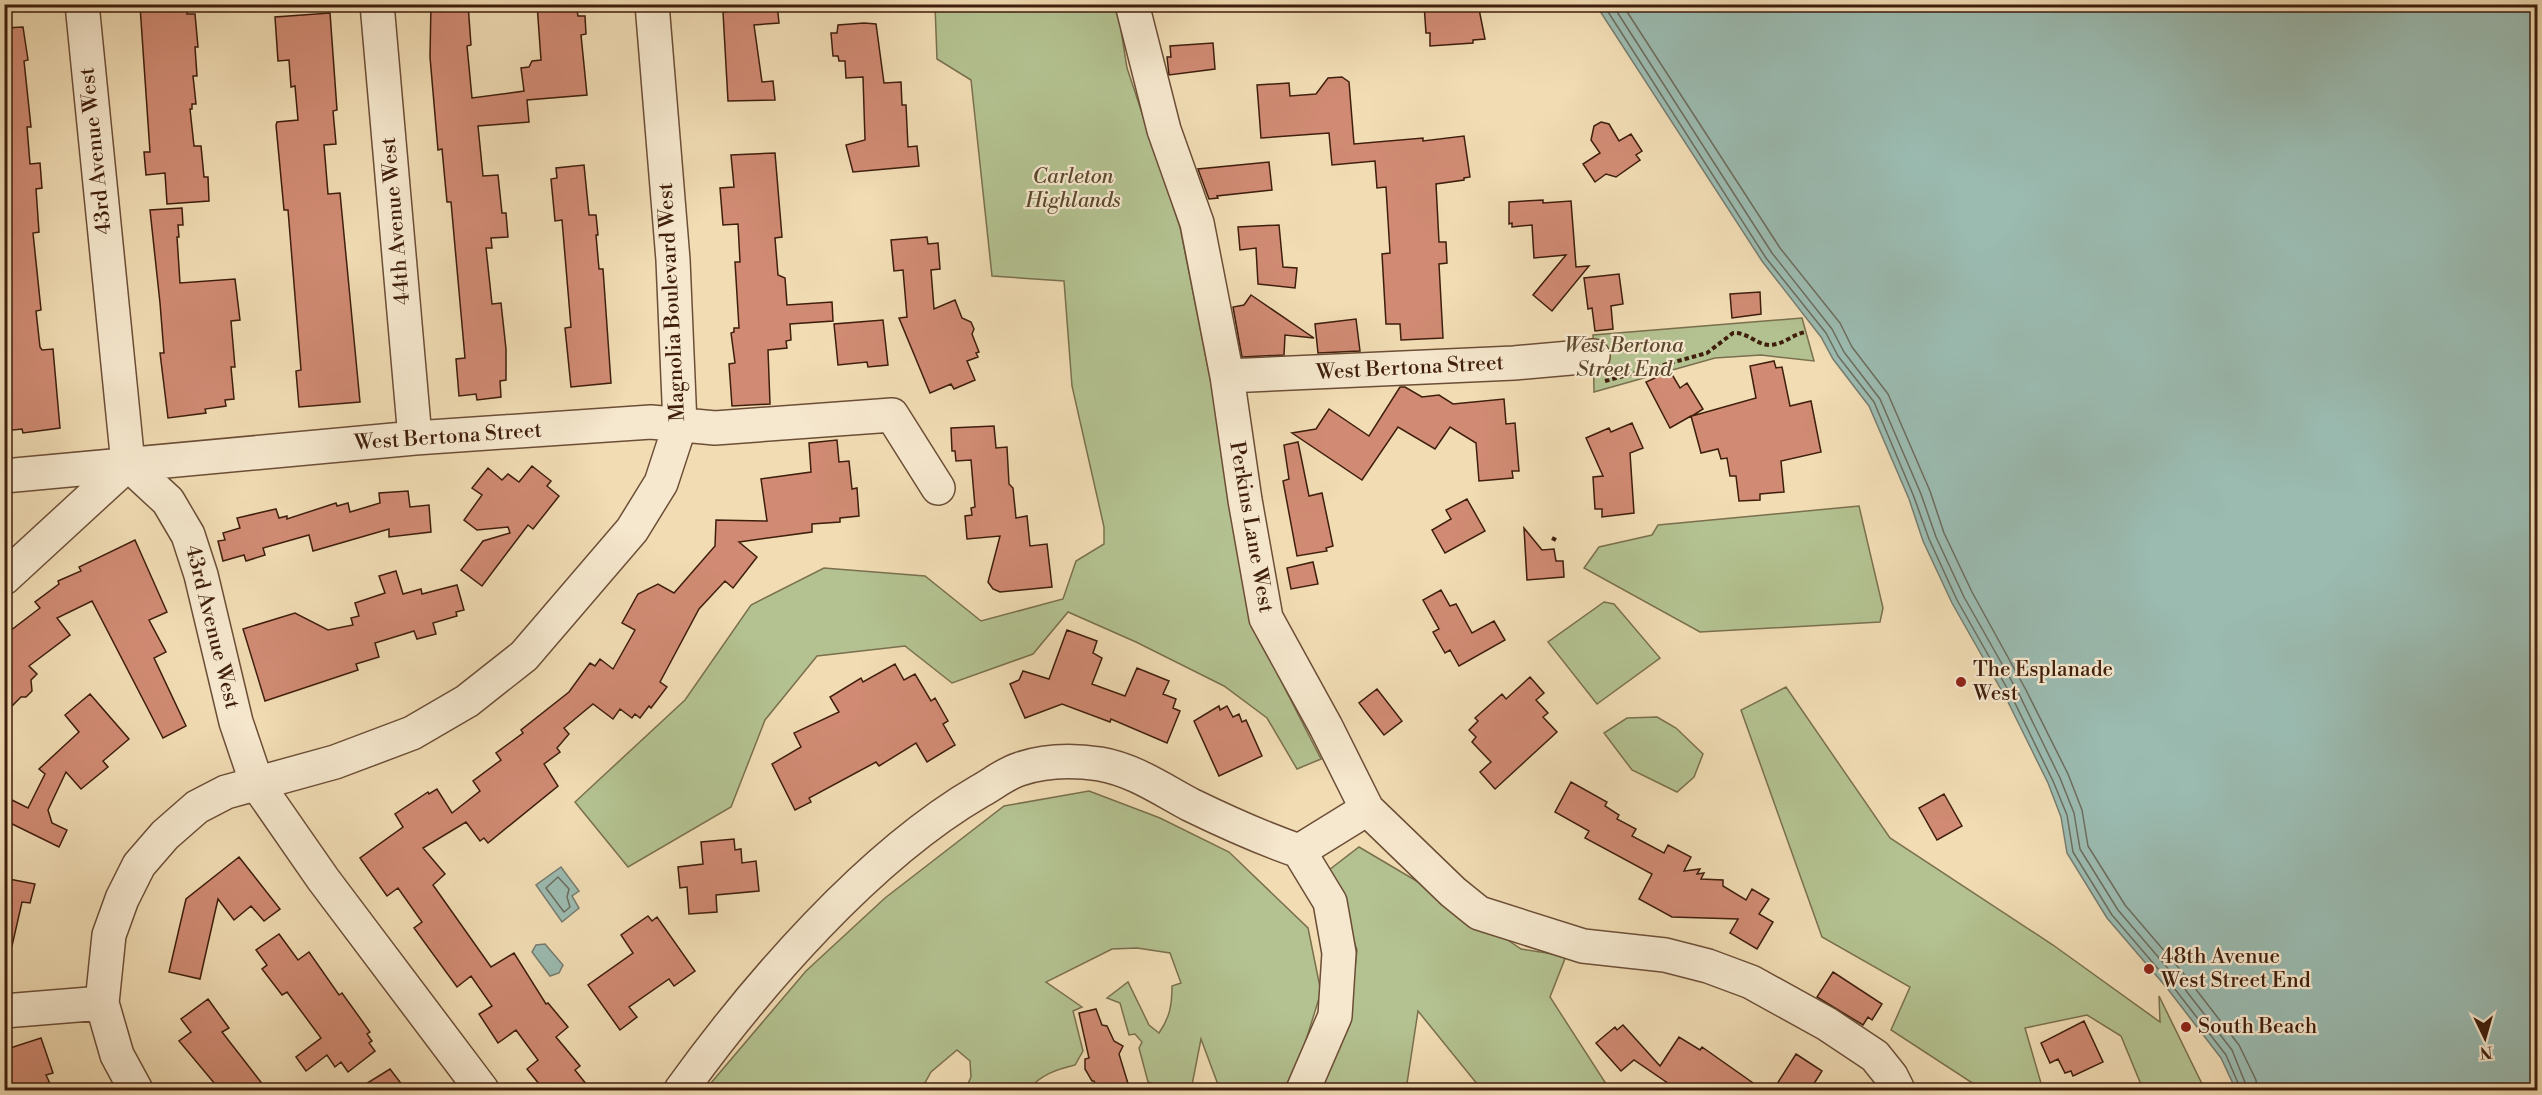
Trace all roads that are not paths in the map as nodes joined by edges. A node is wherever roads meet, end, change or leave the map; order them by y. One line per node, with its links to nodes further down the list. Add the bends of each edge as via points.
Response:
1 (82, 4): 9 (street, 43rd Avenue West)
2 (377, 4): 8 (street, 44th Avenue West)
3 (652, 4): 7 (street, Magnolia Boulevard West, via 673,270)
4 (1132, 4): 6 (street, Perkins Lane West, via 1164,130 1197,224)
5 (1597, 369): 6 (street, West Bertona Street, via 1514,363)
6 (1227, 376): 14 (street, Perkins Lane West, via 1266,618)
7 (680, 425): 8 (street, West Bertona Street, via 651,422); 11 (street, West Bertona Street, via 715,428 892,415); 13 (street, Magnolia Boulevard West, via 662,483 632,530 524,656 467,701 412,733 335,762)
8 (415, 438): 9 (street, West Bertona Street)
9 (128, 464): 10 (street, West Bertona Street); 12 (street); 13 (street, 43rd Avenue West, via 168,501 188,535 236,722)
10 (4, 476)
11 (938, 488)
12 (4, 578)
13 (257, 784): 16 (street, Magnolia Boulevard West, via 226,792 196,807 139,865 109,935); 19 (street, 43rd Avenue West, via 323,879)
14 (1367, 809): 15 (street); 22 (street, Perkins Lane West, via 1479,913 1575,944 1665,955 1751,982 1875,1056)
15 (1299, 851): 20 (street, via 1242,830 1149,780 1102,765 1061,760 1018,769 918,832 814,928); 21 (street, via 1330,902 1339,953 1335,1016)
16 (102, 1003): 17 (street); 18 (street, Magnolia Boulevard West, via 117,1055)
17 (4, 1011)
18 (136, 1090)
19 (482, 1090)
20 (681, 1090)
21 (1303, 1090)
22 (1898, 1090)

